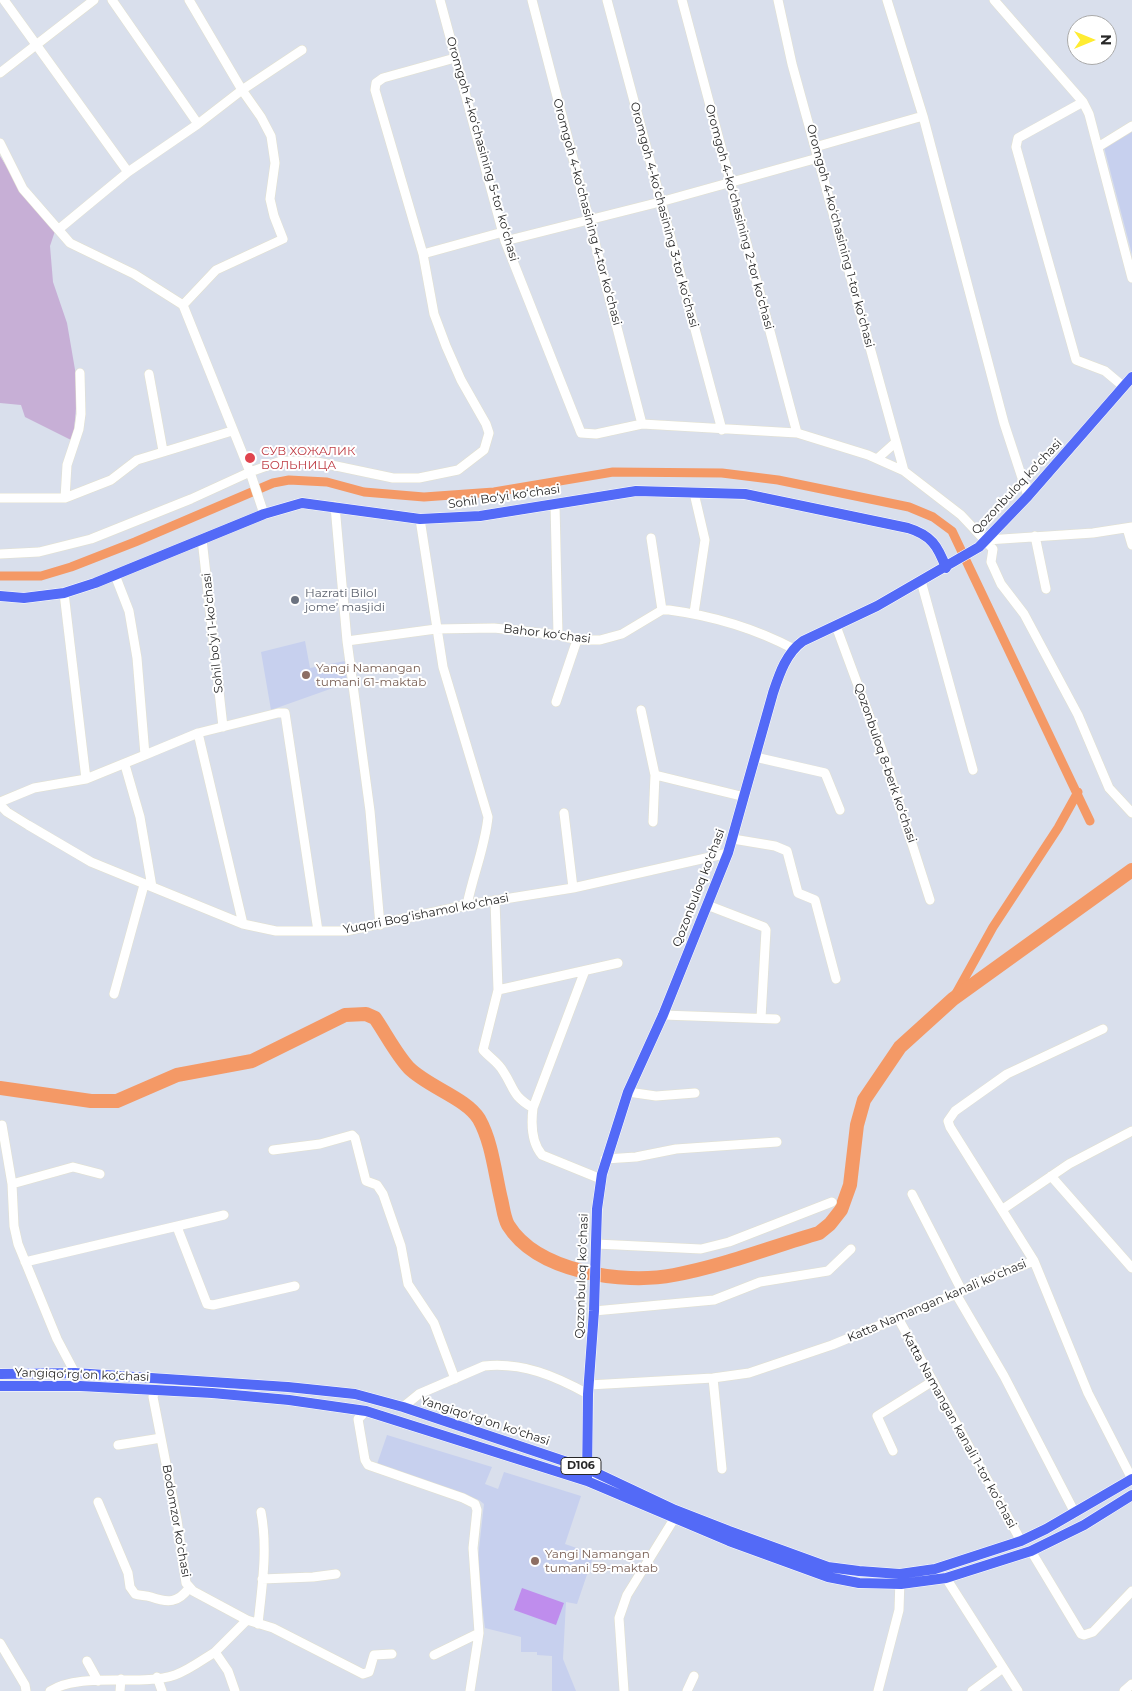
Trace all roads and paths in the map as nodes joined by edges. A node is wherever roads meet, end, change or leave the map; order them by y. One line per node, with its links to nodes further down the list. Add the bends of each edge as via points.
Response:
1 (4, 0): 12 (street)
2 (94, 0): 12 (street)
3 (112, 0): 19 (street)
4 (189, 0): 16 (street)
5 (440, 0): 14 (street, Oromgoh 4-koʻchasining 5-tor koʻchasi)
6 (532, 0): 28 (street, Oromgoh 4-koʻchasining 4-tor koʻchasi)
7 (607, 0): 27 (street, Oromgoh 4-koʻchasining 3-tor koʻchasi)
8 (682, 0): 26 (street, Oromgoh 4-koʻchasining 2-tor koʻchasi)
9 (778, 0): 22 (street, Oromgoh 4-koʻchasining 1-tor koʻchasi)
10 (887, 0): 18 (street)
11 (994, 0): 17 (street)
12 (37, 45): 15 (street); 25 (street)
13 (302, 50): 16 (street)
14 (455, 58): 30 (street, Oromgoh 4-koʻchasining 5-tor koʻchasi); 31 (street, via 383,78 376,83 378,102)
15 (0, 73)
16 (242, 90): 19 (street); 33 (street, via 271,136 274,162 270,199 283,239 216,270)
17 (1083, 102): 23 (street); 37 (street, via 1018,138 1016,148 1076,360 1105,371)
18 (923, 116): 22 (street); 48 (street, via 1004,423)
19 (198, 124): 25 (street)
20 (1132, 126): 23 (street)
21 (0, 144): 29 (street, via 23,189)
22 (815, 147): 24 (street, Oromgoh 4-koʻchasining 1-tor koʻchasi)
23 (1098, 147): 32 (street)
24 (818, 158): 26 (street); 42 (street, Oromgoh 4-koʻchasining 1-tor koʻchasi)
25 (128, 172): 29 (street)
26 (729, 183): 27 (street); 41 (street, Oromgoh 4-koʻchasining 2-tor koʻchasi)
27 (660, 202): 28 (street); 39 (street, Oromgoh 4-koʻchasining 3-tor koʻchasi)
28 (588, 219): 30 (street); 38 (street, Oromgoh 4-koʻchasining 4-tor koʻchasi)
29 (59, 229): 33 (street, via 70,243 134,274)
30 (504, 236): 31 (street); 38 (street, Oromgoh 4-koʻchasining 5-tor koʻchasi, via 582,433 596,434)
31 (423, 254): 46 (street, via 434,314 446,346 489,433 484,450 458,470 419,478 392,478 316,462 281,461)
32 (1132, 278)
33 (182, 305): 40 (street)
34 (80, 373): 50 (street, via 81,414 67,465)
35 (149, 374): 43 (street)
36 (1132, 377): 37 (main road, Qozonbuloq koʻchasi)
37 (1124, 387): 48 (main road, Qozonbuloq koʻchasi)
38 (642, 424): 39 (street)
39 (722, 430): 41 (street)
40 (232, 431): 43 (street); 46 (street)
41 (796, 433): 44 (street)
42 (896, 442): 44 (street); 45 (street, Oromgoh 4-koʻchasining 1-tor koʻchasi)
43 (163, 451): 50 (street, via 137,460 111,480)
44 (877, 459): 45 (street)
45 (904, 471): 59 (street, via 960,515)
46 (251, 474): 53 (street); 61 (street, via 91,539 39,552)
47 (694, 493): 51 (main road, Sohil Boʻyi koʻchasi, via 636,491); 62 (main road, Sohil Boʻyi koʻchasi, via 745,494 908,528 932,540); 69 (street, via 705,540)
48 (1028, 496): 59 (main road, Qozonbuloq koʻchasi)
49 (0, 498): 50 (street)
50 (65, 498)
51 (555, 504): 54 (main road, Sohil Boʻyi koʻchasi, via 480,516); 72 (street)
52 (335, 506): 53 (main road, Sohil Boʻyi koʻchasi, via 302,503); 54 (main road, Sohil Boʻyi koʻchasi); 74 (street)
53 (263, 510): 58 (main road, Sohil Boʻyi koʻchasi)
54 (420, 519): 71 (street)
55 (1130, 528): 56 (street); 60 (street)
56 (1035, 536): 59 (street); 65 (street)
57 (651, 538): 68 (street)
58 (202, 539): 63 (main road, Sohil Boʻyi koʻchasi); 78 (street, Sohil boʻyi 1-koʻchasi)
59 (983, 543): 62 (main road, Qozonbuloq koʻchasi); 90 (street, via 993,549 991,562 1002,584 1024,614 1078,715 1106,783)
60 (1132, 545)
61 (0, 554)
62 (946, 568): 64 (main road, Qozonbuloq koʻchasi)
63 (115, 574): 66 (main road, Sohil Boʻyi koʻchasi); 80 (street, via 129,611 137,658)
64 (921, 581): 70 (main road, Qozonbuloq koʻchasi); 83 (street)
65 (1046, 589)
66 (64, 593): 67 (main road, Sohil Boʻyi koʻchasi, via 24,598); 85 (street)
67 (0, 596)
68 (662, 610): 69 (street); 73 (street, Bahor koʻchasi, via 622,634 600,640)
69 (694, 613): 75 (street, via 717,617 766,634)
70 (836, 626): 75 (main road, Qozonbuloq koʻchasi, via 803,641); 97 (street, Qozonbuloq 8-berk koʻchasi, via 883,753)
71 (436, 629): 72 (street, Bahor koʻchasi, via 494,628); 74 (street, Bahor koʻchasi); 98 (street, via 443,667 488,817 486,839 476,863)
72 (558, 635): 73 (street, Bahor koʻchasi)
73 (577, 640): 76 (street)
74 (347, 641): 101 (street, via 370,811)
75 (794, 649): 81 (main road, Qozonbuloq koʻchasi, via 773,694)
76 (556, 702)
77 (641, 710): 84 (street)
78 (223, 727): 79 (street); 102 (street, via 278,712 285,713)
79 (198, 733): 80 (street); 100 (street)
80 (145, 756): 82 (street)
81 (755, 757): 86 (main road, Qozonbuloq koʻchasi); 88 (street, via 825,773)
82 (125, 765): 85 (street); 94 (street, via 140,817)
83 (973, 770)
84 (655, 775): 86 (street); 91 (street)
85 (86, 779): 87 (street, via 34,788)
86 (745, 797): 92 (main road, Qozonbuloq koʻchasi)
87 (0, 803): 94 (street, Yuqori Bogʻishamol koʻchasi, via 8,812 67,849)
88 (840, 810)
89 (564, 813): 95 (street)
90 (1132, 813)
91 (653, 822)
92 (734, 839): 93 (main road, Qozonbuloq koʻchasi); 105 (street, via 787,851 798,893 815,900)
93 (728, 854): 95 (street, Yuqori Bogʻishamol koʻchasi); 99 (main road, Qozonbuloq koʻchasi)
94 (148, 886): 100 (street, Yuqori Bogʻishamol koʻchasi); 107 (street)
95 (574, 888): 96 (street, Yuqori Bogʻishamol koʻchasi)
96 (495, 900): 98 (street, Yuqori Bogʻishamol koʻchasi); 106 (street)
97 (930, 900)
98 (467, 905): 101 (street, Yuqori Bogʻishamol koʻchasi)
99 (707, 905): 108 (main road, Qozonbuloq koʻchasi); 109 (street, via 766,930)
100 (244, 924): 102 (street, Yuqori Bogʻishamol koʻchasi, via 276,931)
101 (380, 924): 102 (street, Yuqori Bogʻishamol koʻchasi, via 346,931)
102 (318, 931)
103 (618, 964): 104 (street)
104 (584, 973): 106 (street); 114 (street)
105 (836, 979)
106 (498, 990): 114 (street, via 483,1050 504,1071 512,1090)
107 (114, 994)
108 (663, 1015): 109 (street); 112 (main road, Qozonbuloq koʻchasi)
109 (761, 1018): 110 (street)
110 (776, 1018)
111 (1103, 1029): 126 (street, Katta Namangan kanali koʻchasi, via 1007,1074 950,1117 950,1128)
112 (628, 1092): 113 (street, via 656,1096); 119 (main road, Qozonbuloq koʻchasi)
113 (695, 1093)
114 (533, 1108): 122 (street, via 534,1140 542,1156)
115 (2, 1126): 123 (street)
116 (1132, 1131): 121 (street)
117 (777, 1142): 119 (street, via 676,1149)
118 (273, 1150): 141 (street, via 320,1144 352,1135 355,1138 366,1181 377,1185 383,1194 401,1246 408,1284 434,1323)
119 (605, 1159): 122 (main road, Qozonbuloq koʻchasi)
120 (100, 1174): 123 (street, via 73,1167)
121 (1051, 1176): 126 (street); 133 (street)
122 (601, 1179): 129 (main road, Qozonbuloq koʻchasi)
123 (12, 1184): 132 (street, via 14,1226)
124 (912, 1194): 135 (street)
125 (832, 1202): 129 (street, via 729,1242 701,1249)
126 (1003, 1209): 131 (street, Katta Namangan kanali koʻchasi)
127 (224, 1215): 128 (street)
128 (177, 1227): 132 (street); 134 (street, via 207,1304)
129 (596, 1244): 136 (main road, Qozonbuloq koʻchasi)
130 (851, 1249): 136 (street, via 828,1272 760,1282 714,1300)
131 (1034, 1261): 135 (street, Katta Namangan kanali koʻchasi); 153 (street, via 1088,1393)
132 (25, 1262): 138 (street)
133 (1132, 1268)
134 (295, 1286)
135 (959, 1293): 137 (street, Katta Namangan kanali koʻchasi); 158 (street)
136 (594, 1311): 145 (main road, Qozonbuloq koʻchasi)
137 (898, 1318): 140 (street, Katta Namangan kanali koʻchasi, via 832,1345 749,1372); 142 (street, Katta Namangan kanali 1-tor koʻchasi)
138 (75, 1373): 139 (main road, Yangiqoʻrgʻon koʻchasi / D106); 146 (main road, Yangiqoʻrgʻon koʻchasi / D106, via 288,1387 355,1394)
139 (0, 1374)
140 (713, 1378): 145 (street, Katta Namangan kanali koʻchasi); 152 (street)
141 (455, 1379): 145 (street, via 484,1366 515,1366); 146 (street, via 419,1394)
142 (933, 1381): 150 (street, via 876,1416); 160 (street, Katta Namangan kanali 1-tor koʻchasi)
143 (0, 1386): 144 (main road, Yangiqoʻrgʻon koʻchasi / D106)
144 (155, 1390): 147 (main road, Yangiqoʻrgʻon koʻchasi / D106, via 289,1400); 148 (street, Bodomzor koʻchasi, via 153,1397)
145 (588, 1390): 151 (main road, Qozonbuloq koʻchasi)
146 (403, 1407): 151 (main road, Yangiqoʻrgʻon koʻchasi / D106)
147 (366, 1411): 154 (main road, Yangiqoʻrgʻon koʻchasi / D106); 170 (street, via 358,1419 368,1465 475,1504 473,1548)
148 (161, 1438): 149 (street); 166 (street, Bodomzor koʻchasi)
149 (118, 1445)
150 (893, 1451)
151 (588, 1469): 154 (main road, Qozonbuloq koʻchasi); 165 (main road, Yangiqoʻrgʻon koʻchasi / D106, via 675,1510 828,1567)
152 (722, 1469)
153 (1132, 1479): 158 (main road, Yangiqoʻrgʻon koʻchasi / D106)
154 (587, 1481): 159 (main road, Yangiqoʻrgʻon koʻchasi / D106)
155 (1132, 1495): 161 (main road, Yangiqoʻrgʻon koʻchasi / D106, via 1084,1525)
156 (98, 1502): 166 (street, via 135,1594 167,1602 178,1599)
157 (260, 1512): 164 (street, via 264,1535)
158 (1074, 1513): 160 (main road, Yangiqoʻrgʻon koʻchasi / D106)
159 (674, 1519): 165 (main road, Yangiqoʻrgʻon koʻchasi / D106, via 828,1577 859,1584); 188 (street, via 632,1586 619,1618)
160 (1021, 1541): 165 (main road, Yangiqoʻrgʻon koʻchasi / D106)
161 (1031, 1551): 163 (main road, Yangiqoʻrgʻon koʻchasi / D106); 167 (street, via 1081,1634 1093,1632)
162 (336, 1574): 164 (street)
163 (946, 1578): 165 (main road, Yangiqoʻrgʻon koʻchasi / D106); 176 (street)
164 (262, 1579): 169 (street)
165 (900, 1579): 190 (street, via 899,1610)
166 (189, 1588): 168 (street, Bodomzor koʻchasi)
167 (1132, 1591)
168 (247, 1620): 169 (street, Bodomzor koʻchasi); 172 (street)
169 (258, 1624): 173 (street, Bodomzor koʻchasi, via 273,1628 363,1674 369,1672 374,1655)
170 (479, 1633): 174 (street); 187 (street)
171 (0, 1643): 182 (street)
172 (215, 1652): 178 (street, via 174,1675); 186 (street, via 228,1671)
173 (392, 1654)
174 (434, 1655)
175 (87, 1661): 180 (street)
176 (1003, 1668): 191 (street); 192 (street)
177 (694, 1676): 189 (street)
178 (157, 1677): 179 (street); 185 (street)
179 (121, 1679): 180 (street); 184 (street)
180 (98, 1681): 183 (street, via 57,1686)
181 (1132, 1684): 193 (street)
182 (26, 1691)
183 (50, 1691)
184 (120, 1691)
185 (162, 1691)
186 (235, 1691)
187 (470, 1691)
188 (624, 1691)
189 (687, 1691)
190 (878, 1691)
191 (972, 1691)
192 (1018, 1691)
193 (1124, 1691)

